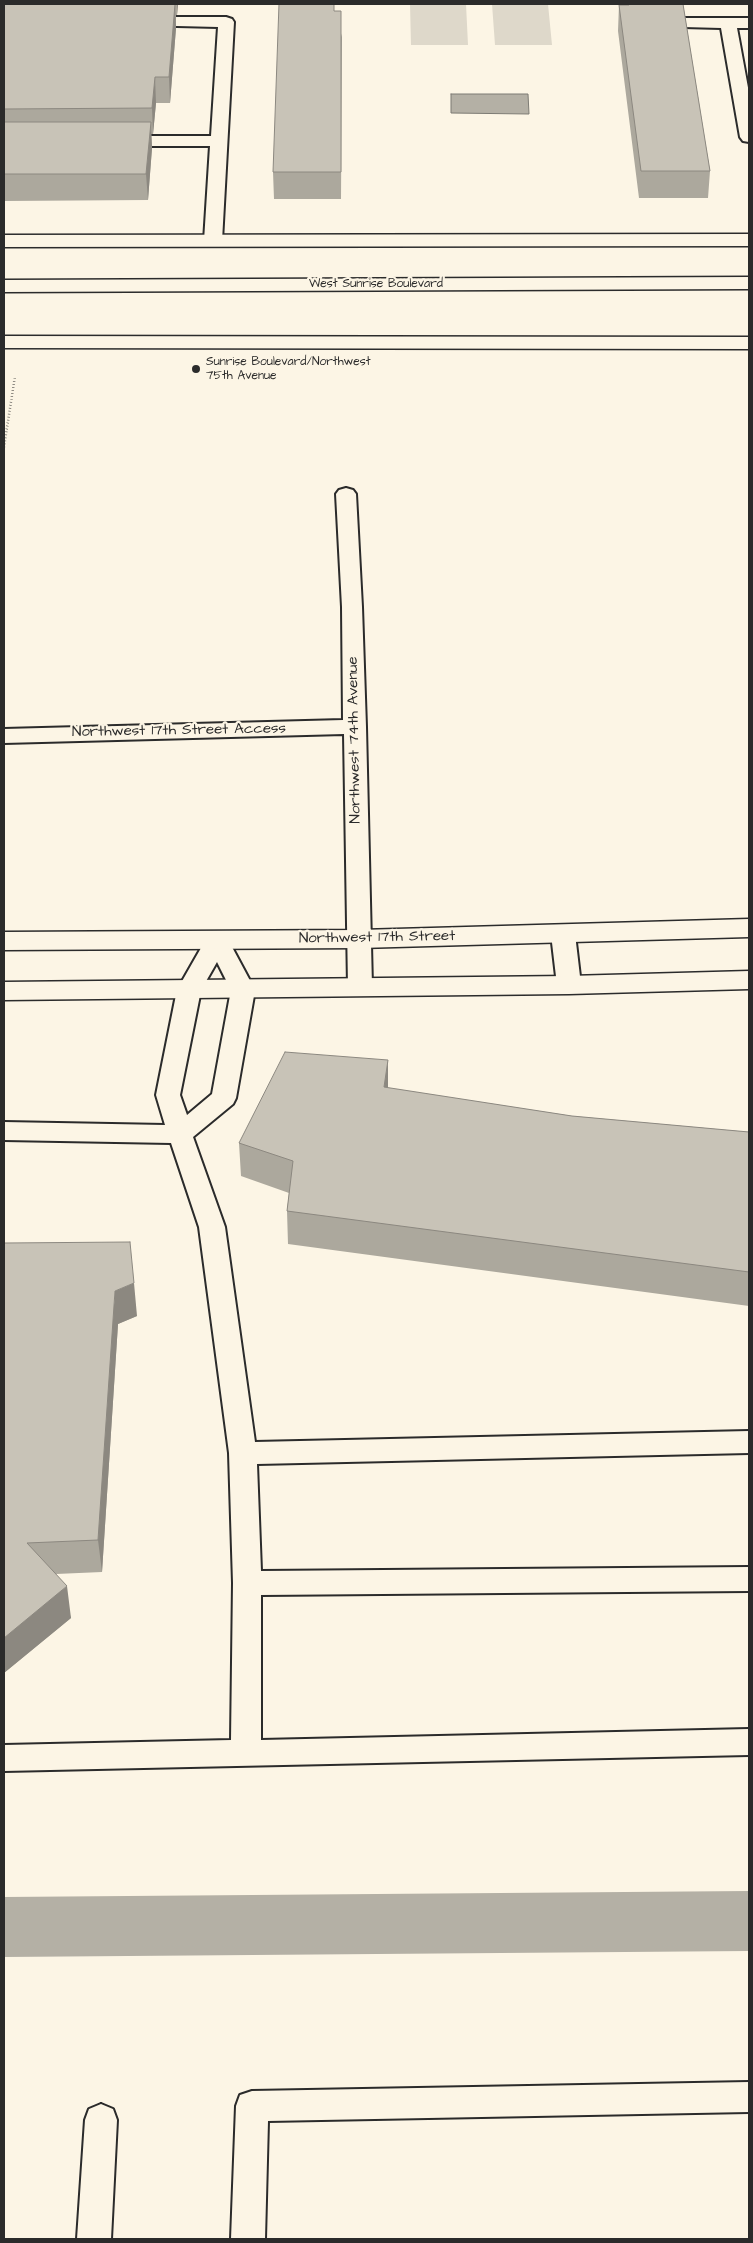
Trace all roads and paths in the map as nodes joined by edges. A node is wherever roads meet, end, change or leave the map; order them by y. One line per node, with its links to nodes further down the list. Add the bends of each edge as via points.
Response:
1 (128, 22): 7 (lane, via 226,22)
2 (648, 24): 3 (lane)
3 (728, 24): 4 (lane); 5 (lane)
4 (749, 24)
5 (749, 137)
6 (102, 141): 7 (lane)
7 (219, 141): 8 (lane)
8 (214, 240): 9 (main road); 10 (main road)
9 (749, 240)
10 (4, 241)
11 (749, 283): 12 (main road, West Sunrise Boulevard)
12 (4, 286)
13 (4, 342): 14 (main road)
14 (749, 343)
15 (346, 494): 16 (lane, Northwest 74th Avenue)
16 (355, 727): 17 (lane, Northwest 17th Street Access); 20 (lane, Northwest 74th Avenue)
17 (4, 736)
18 (749, 928): 19 (main road, Northwest 17th Street)
19 (563, 934): 20 (main road, Northwest 17th Street); 24 (lane)
20 (360, 939): 21 (main road, Northwest 17th Street); 25 (lane, Northwest 74th Avenue)
21 (217, 940): 22 (main road, Northwest 17th Street); 26 (lane); 27 (lane)
22 (4, 941)
23 (749, 980): 24 (main road)
24 (569, 985): 25 (main road)
25 (360, 987): 27 (main road)
26 (189, 990): 27 (main road); 28 (main road); 30 (lane, via 168,1095)
27 (243, 990): 30 (lane, via 224,1098)
28 (4, 991)
29 (4, 1130): 30 (lane)
30 (180, 1134): 32 (lane, via 212,1228)
31 (749, 1442): 32 (lane)
32 (243, 1452): 34 (lane)
33 (749, 1579): 34 (lane)
34 (247, 1583): 36 (lane)
35 (749, 1742): 36 (lane)
36 (246, 1754): 37 (lane)
37 (4, 1758)
38 (749, 2097): 41 (lane, via 252,2106)
39 (101, 2120): 40 (lane)
40 (94, 2239)
41 (248, 2239)

